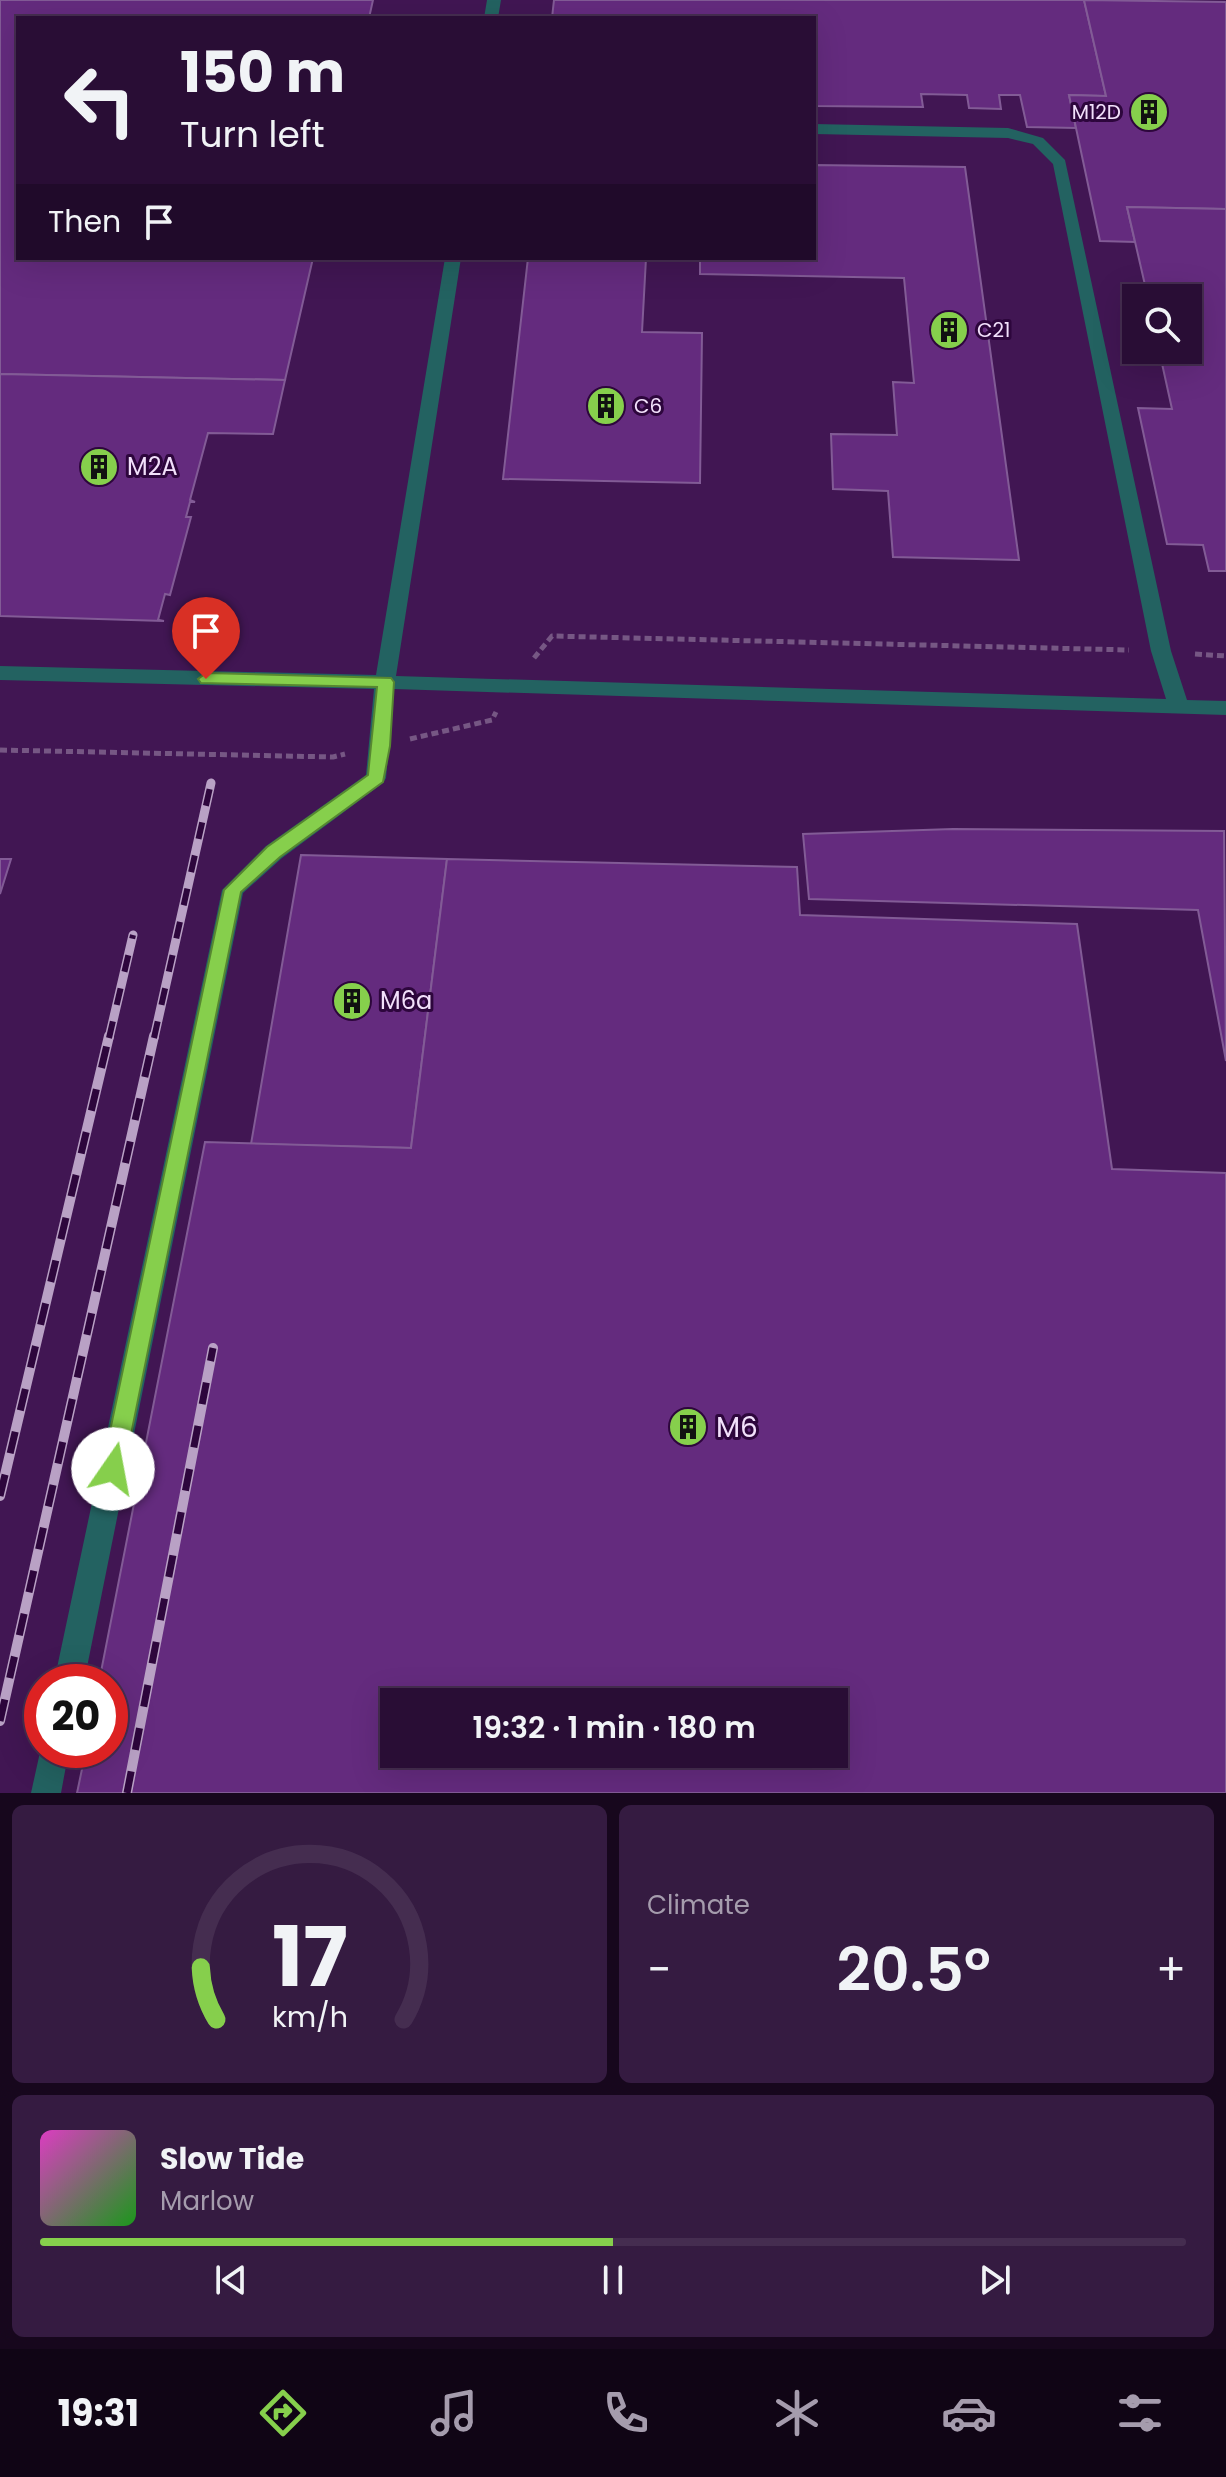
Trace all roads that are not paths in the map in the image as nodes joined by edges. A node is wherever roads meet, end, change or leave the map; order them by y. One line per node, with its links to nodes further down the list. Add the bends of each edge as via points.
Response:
1 (816, 129): 5 (lane, via 1008,133 1038,141 1060,163 1161,651)
2 (453, 260): 4 (lane)
3 (0, 673): 4 (lane)
4 (385, 682): 5 (lane); 7 (lane, via 376,778 274,852 233,890)
5 (1179, 707): 6 (lane)
6 (1226, 708)
7 (73, 1664)
8 (51, 1768): 9 (lane)
9 (46, 1793)

